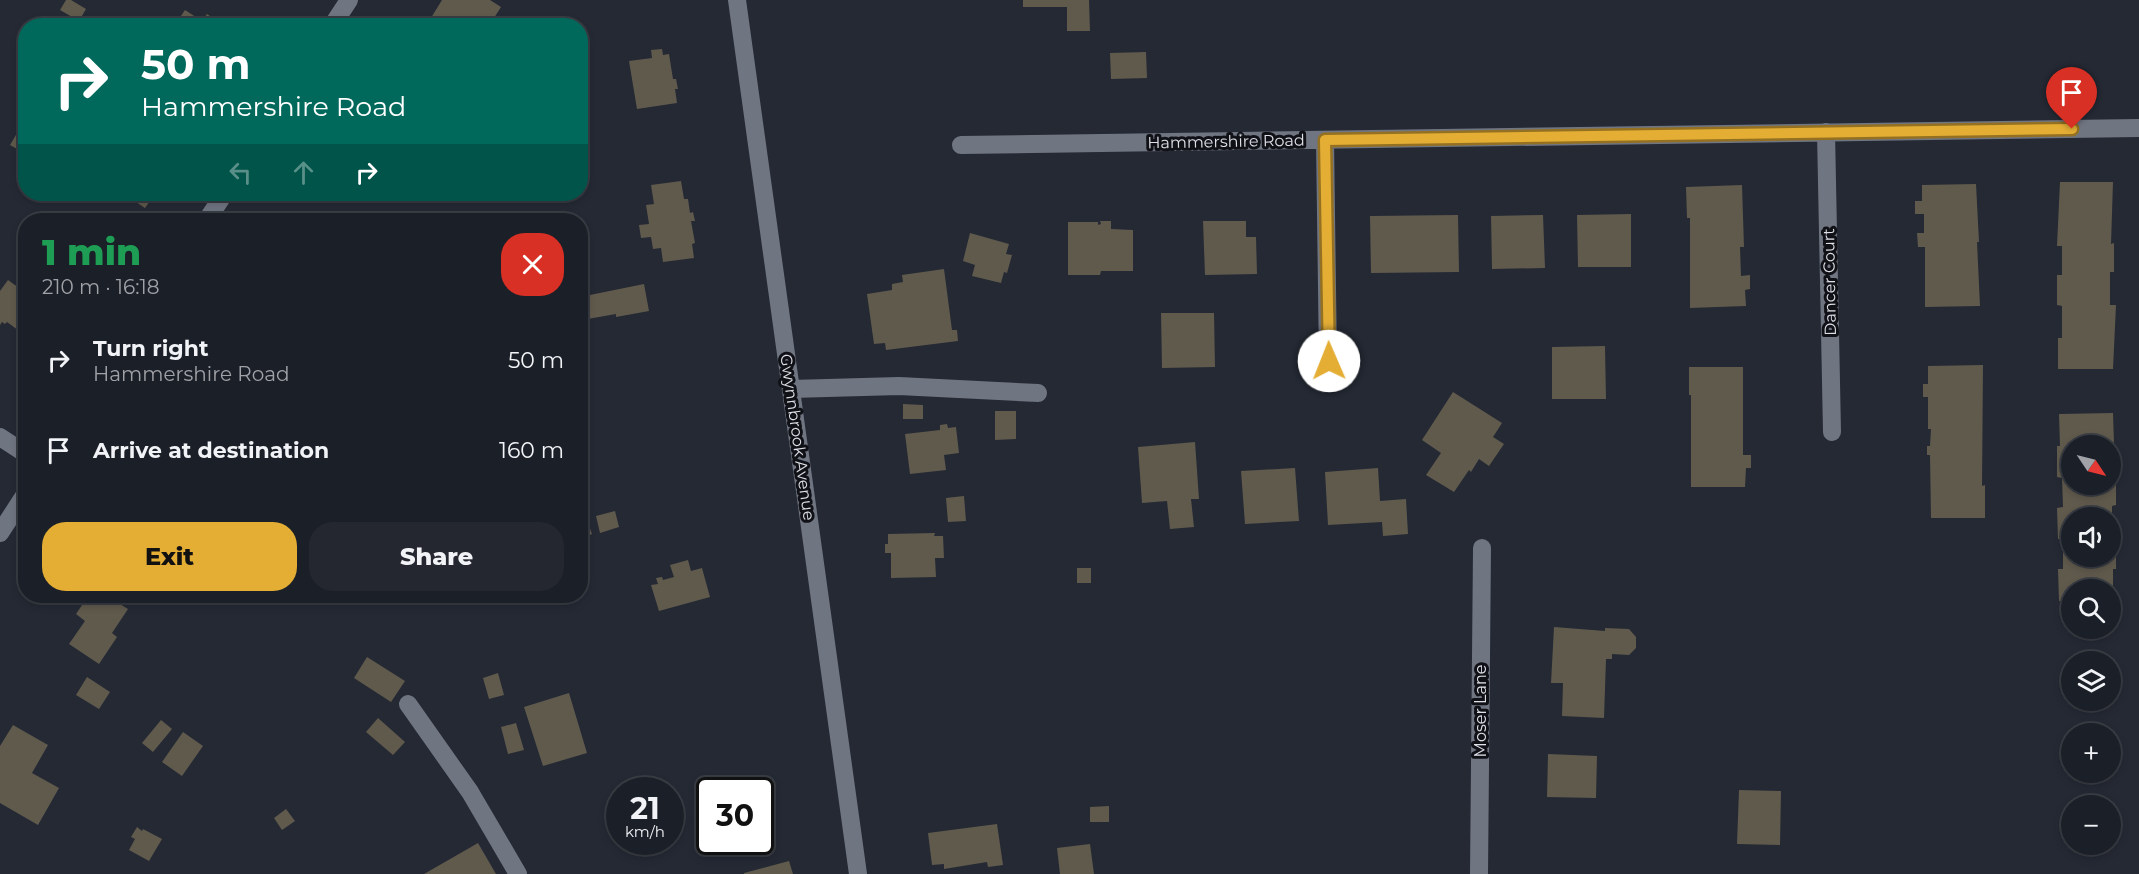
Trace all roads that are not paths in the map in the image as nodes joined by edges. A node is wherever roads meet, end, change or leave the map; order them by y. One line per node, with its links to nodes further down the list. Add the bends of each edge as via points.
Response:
1 (349, 0): 3 (street)
2 (737, 0): 9 (street, Gwynnbrook Avenue)
3 (337, 18)
4 (2139, 128): 5 (street, Hammershire Road)
5 (1826, 132): 6 (street, Hammershire Road); 11 (street, Dancer Court)
6 (1325, 140): 7 (street, Hammershire Road); 8 (street)
7 (961, 146)
8 (1329, 361)
9 (791, 388): 10 (street, via 899,386); 19 (street, Gwynnbrook Avenue)
10 (1038, 393)
11 (1832, 432)
12 (0, 437): 13 (street)
13 (18, 449)
14 (18, 505): 15 (street)
15 (0, 533)
16 (1482, 548): 20 (street, Moser Lane)
17 (408, 704): 18 (street, via 470,792)
18 (518, 874)
19 (858, 874)
20 (1479, 874)

